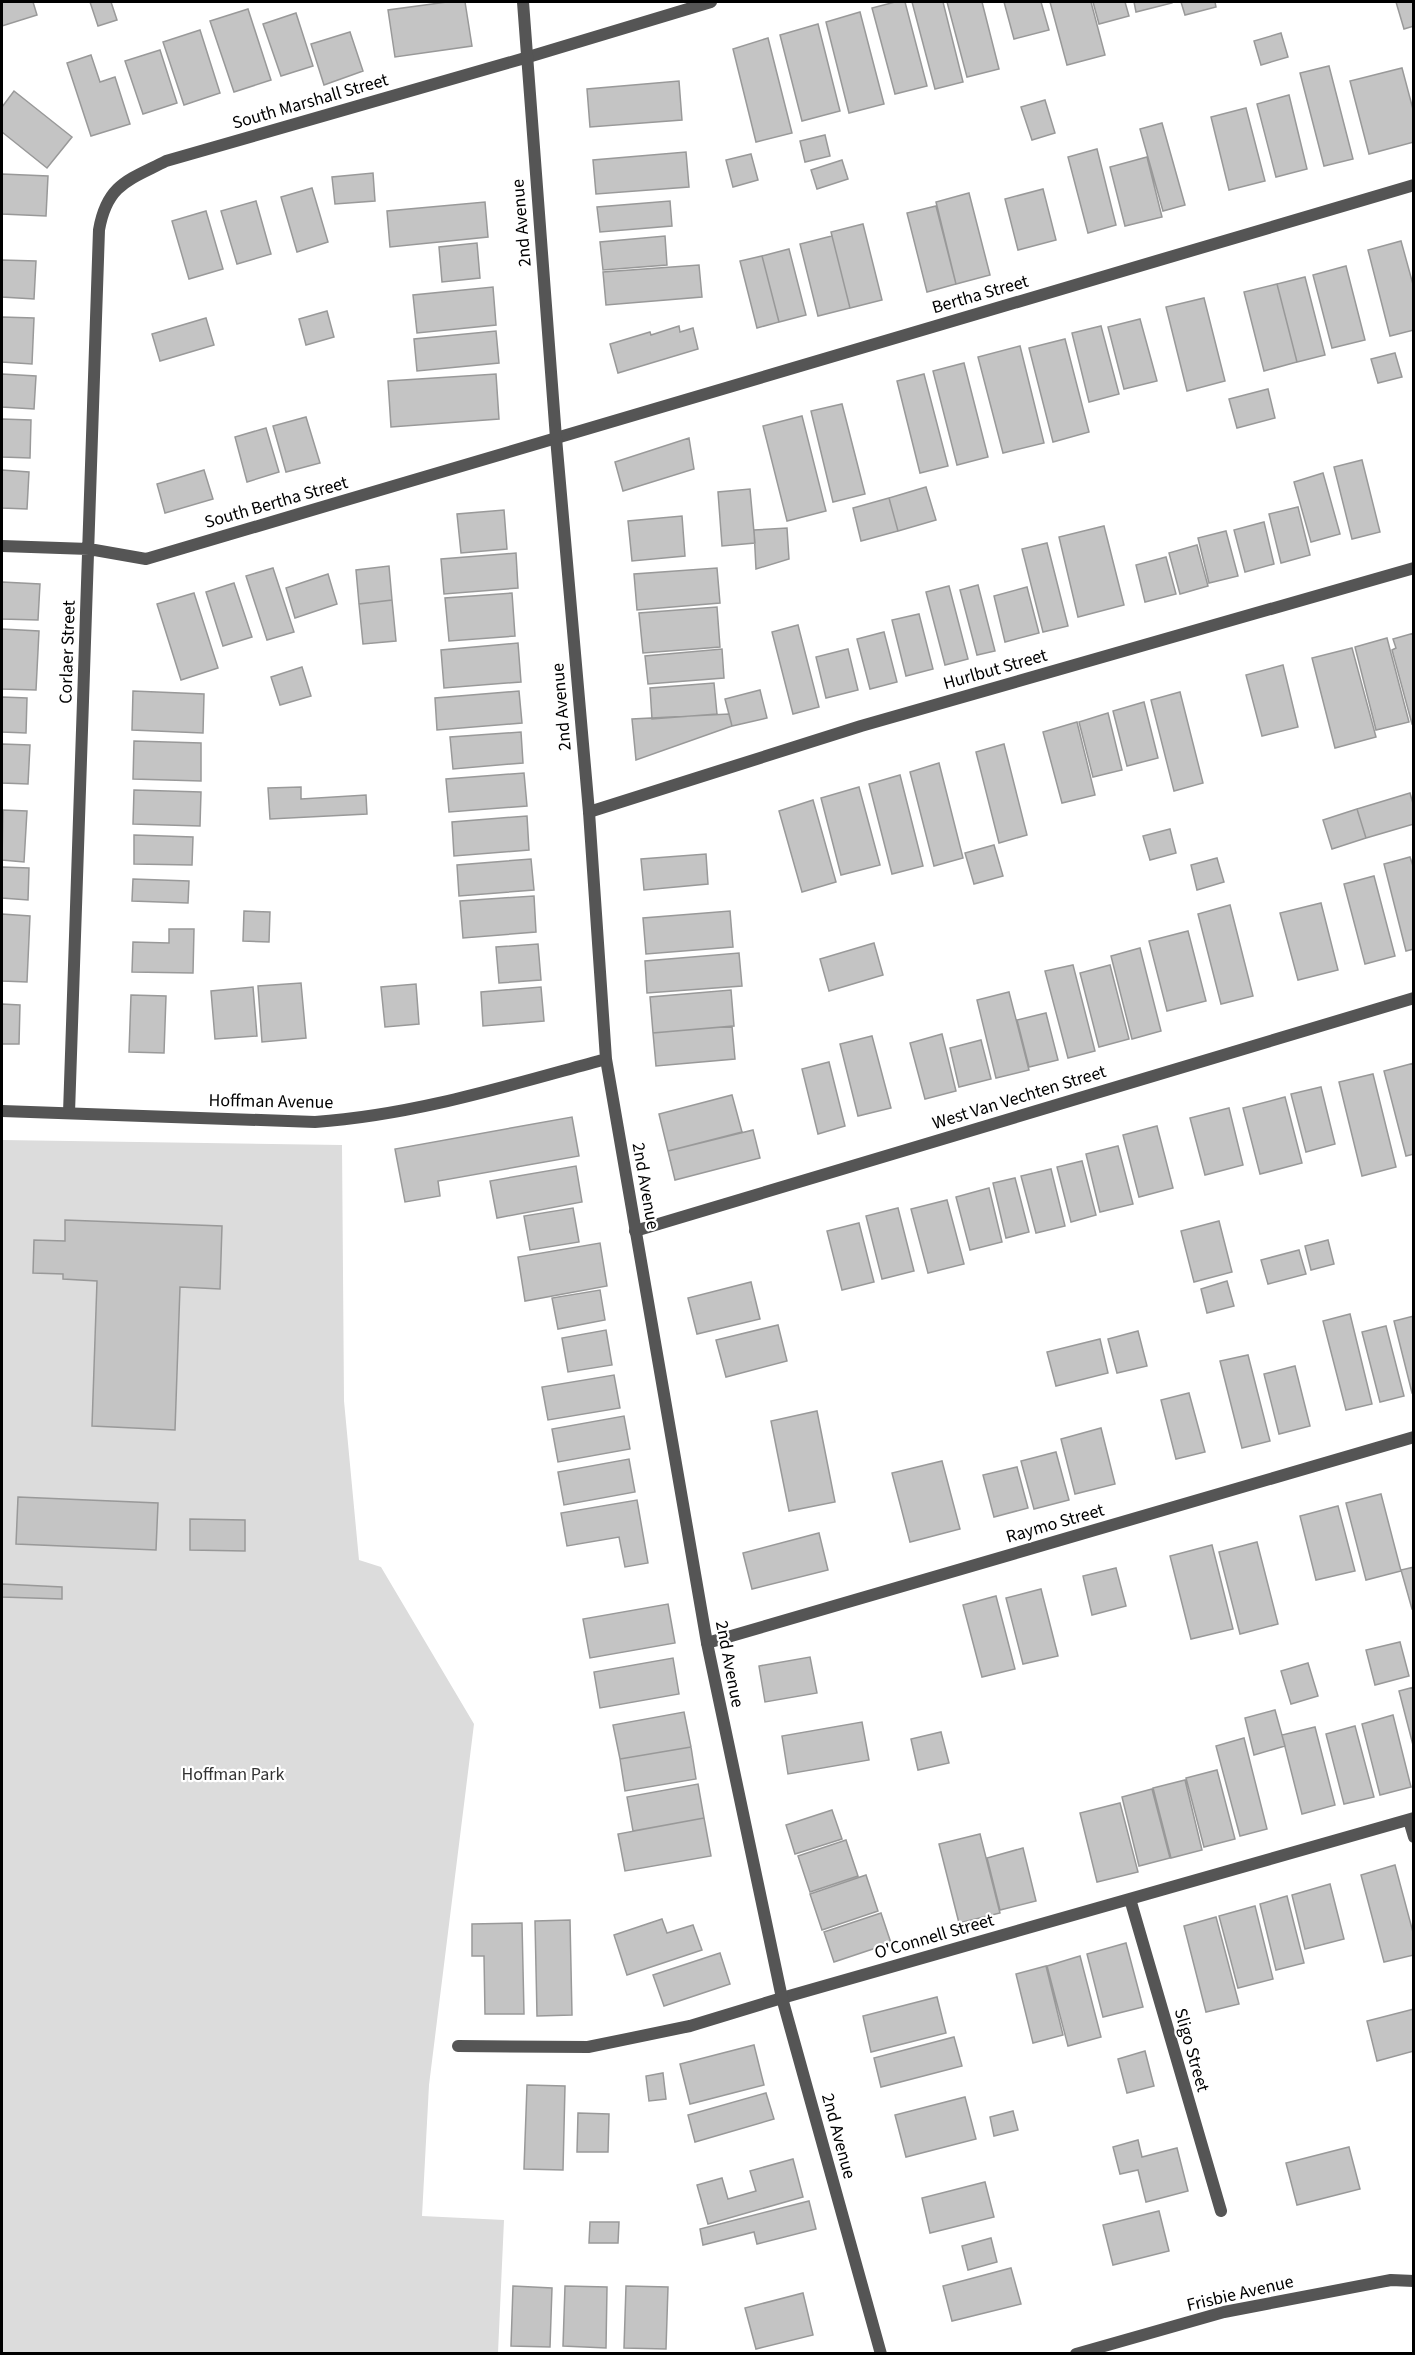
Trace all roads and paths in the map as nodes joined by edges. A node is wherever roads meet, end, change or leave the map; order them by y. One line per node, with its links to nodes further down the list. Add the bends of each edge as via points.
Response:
1 (523, 2): 3 (street, 2nd Avenue)
2 (711, 2): 3 (street, South Marshall Street)
3 (525, 58): 5 (street, South Marshall Street, via 166,161 119,185); 6 (street, 2nd Avenue)
4 (1413, 185): 6 (street, Bertha Street)
5 (113, 195): 8 (street, Corlaer Street, via 103,208 99,230)
6 (556, 438): 8 (street, South Bertha Street, via 146,559); 10 (street, 2nd Avenue)
7 (2, 546): 8 (street, South Bertha Street)
8 (88, 549): 14 (street, Corlaer Street)
9 (1413, 568): 10 (street, Hurlbut Street, via 861,726)
10 (589, 812): 12 (street, 2nd Avenue)
11 (1413, 998): 15 (street, West Van Vechten Street)
12 (606, 1059): 14 (street, Hoffman Avenue, via 443,1103 338,1120); 15 (street, 2nd Avenue)
13 (2, 1111): 14 (street, Hoffman Avenue)
14 (69, 1113)
15 (636, 1231): 17 (street, 2nd Avenue)
16 (1413, 1437): 17 (street, Raymo Street)
17 (707, 1643): 21 (street, 2nd Avenue)
18 (1411, 1819): 19 (street); 20 (street, O'Connell Street)
19 (1413, 1837)
20 (1130, 1899): 21 (street, O'Connell Street); 23 (street, Sligo Street)
21 (782, 1998): 22 (street, O'Connell Street, via 690,2026 588,2047); 25 (street, 2nd Avenue)
22 (458, 2046)
23 (1221, 2211)
24 (1413, 2281): 26 (street, Frisbie Avenue, via 1391,2280 1224,2312)
25 (881, 2354)
26 (1076, 2354)

